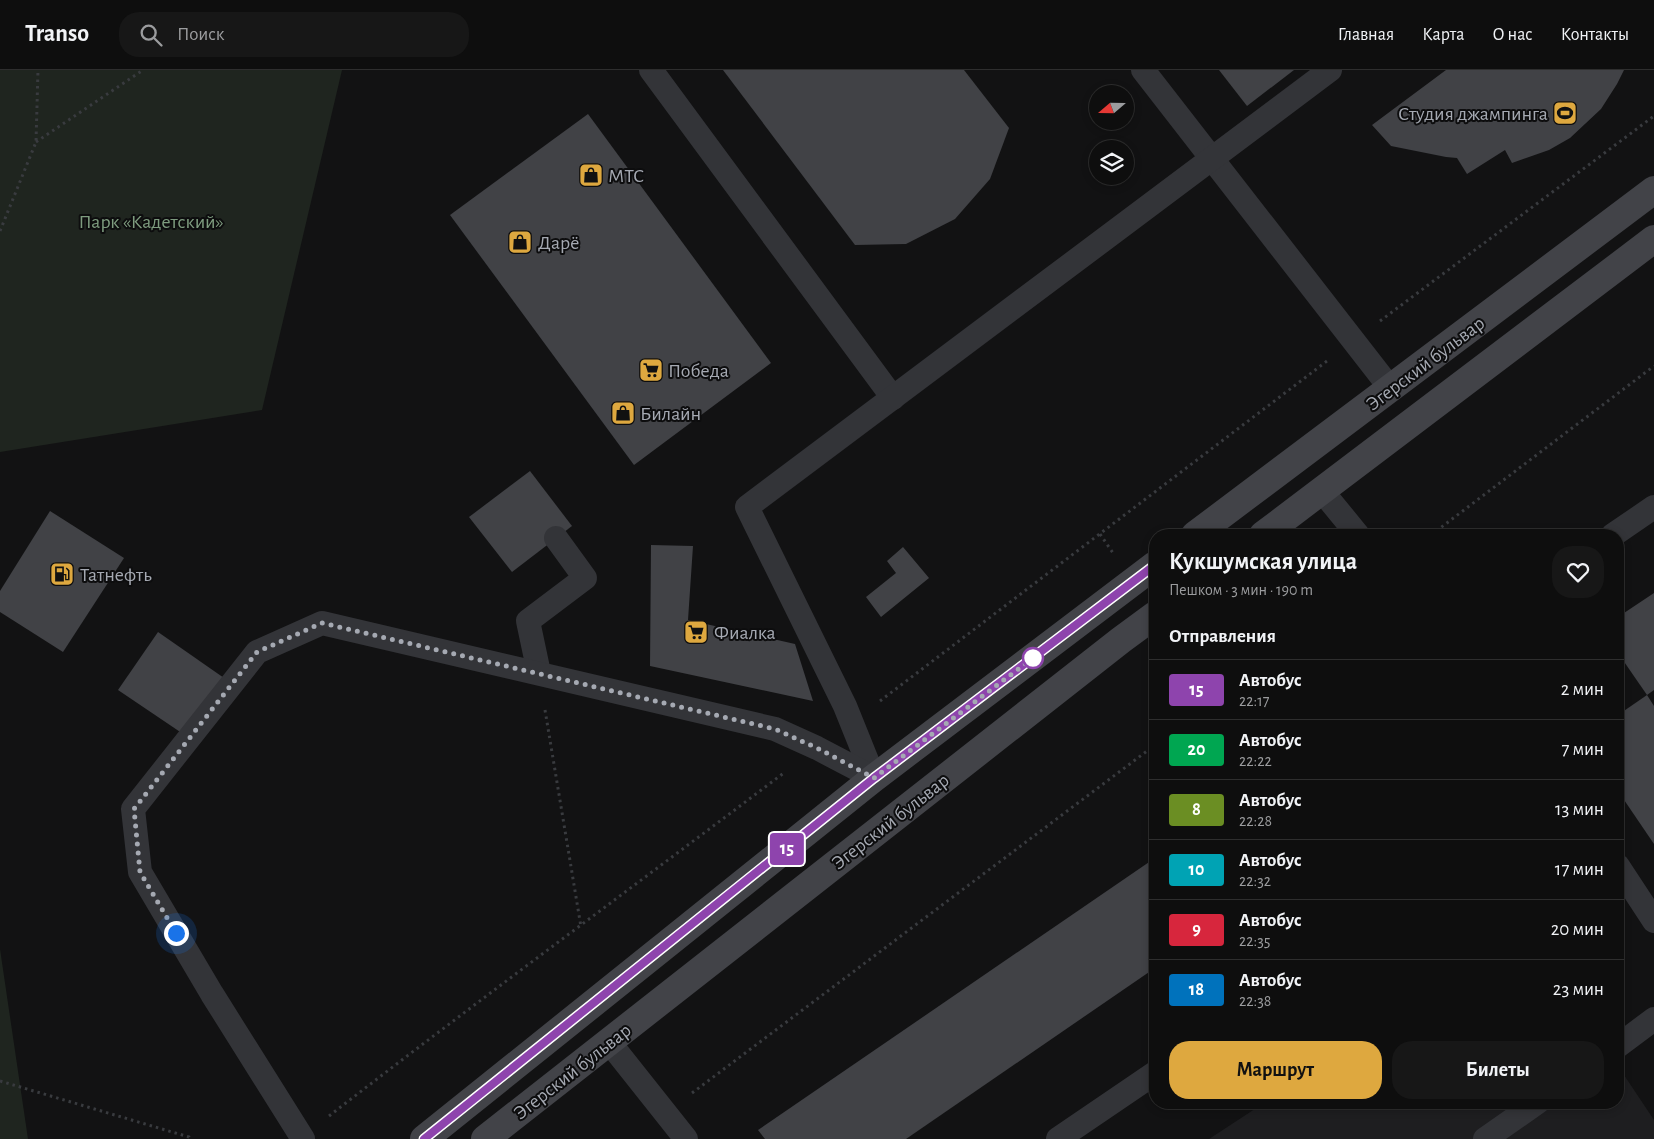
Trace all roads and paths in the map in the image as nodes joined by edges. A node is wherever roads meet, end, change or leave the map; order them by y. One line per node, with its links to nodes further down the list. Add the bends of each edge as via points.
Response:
1 (38, 70): 7 (path)
2 (143, 70): 7 (path)
3 (651, 70): 15 (lane)
4 (1143, 70): 8 (lane)
5 (1330, 70): 8 (lane)
6 (1654, 116): 12 (path)
7 (36, 142): 10 (path)
8 (1212, 159): 12 (lane); 15 (lane)
9 (1654, 190): 14 (main road, Эгерский бульвар)
10 (0, 231)
11 (1654, 239): 16 (main road, Эгерский бульвар)
12 (1353, 341): 14 (lane); 25 (path)
13 (1654, 366): 23 (path)
14 (1391, 389): 16 (main road); 17 (main road, Эгерский бульвар)
15 (893, 398): 31 (lane, via 747,508)
16 (1416, 421): 18 (main road, Эгерский бульвар)
17 (1298, 459): 18 (main road); 20 (main road, Эгерский бульвар)
18 (1322, 491): 21 (main road, Эгерский бульвар); 22 (lane)
19 (1654, 507): 24 (lane)
20 (1203, 529)
21 (1271, 529)
22 (1353, 529)
23 (1439, 529)
24 (1622, 529)
25 (1100, 534): 27 (path); 31 (path)
26 (556, 538): 30 (lane, via 586,578 528,621)
27 (1116, 557)
28 (1149, 570): 34 (main road, Эгерский бульвар)
29 (1149, 620): 35 (main road, Эгерский бульвар)
30 (539, 673): 32 (lane, via 775,729); 38 (path); 49 (lane, via 322,623 257,652 134,809 140,872)
31 (851, 723): 34 (lane)
32 (817, 748): 34 (lane); 38 (path)
33 (1149, 750): 46 (path)
34 (874, 778): 35 (main road); 39 (main road, Эгерский бульвар)
35 (900, 813): 41 (main road, Эгерский бульвар)
36 (1624, 875): 37 (lane)
37 (1654, 921)
38 (581, 927): 49 (path, via 467,1009)
39 (584, 1011): 41 (main road); 50 (main road, Эгерский бульвар)
40 (1654, 1019): 42 (lane)
41 (609, 1042): 46 (lane); 51 (main road, Эгерский бульвар)
42 (1624, 1042)
43 (1149, 1077): 53 (lane)
44 (0, 1081): 48 (path)
45 (1532, 1109): 47 (lane)
46 (666, 1113): 52 (lane)
47 (1512, 1132): 54 (lane)
48 (189, 1138)
49 (302, 1138)
50 (424, 1139)
51 (485, 1139)
52 (686, 1139)
53 (1058, 1139)
54 (1485, 1139)

